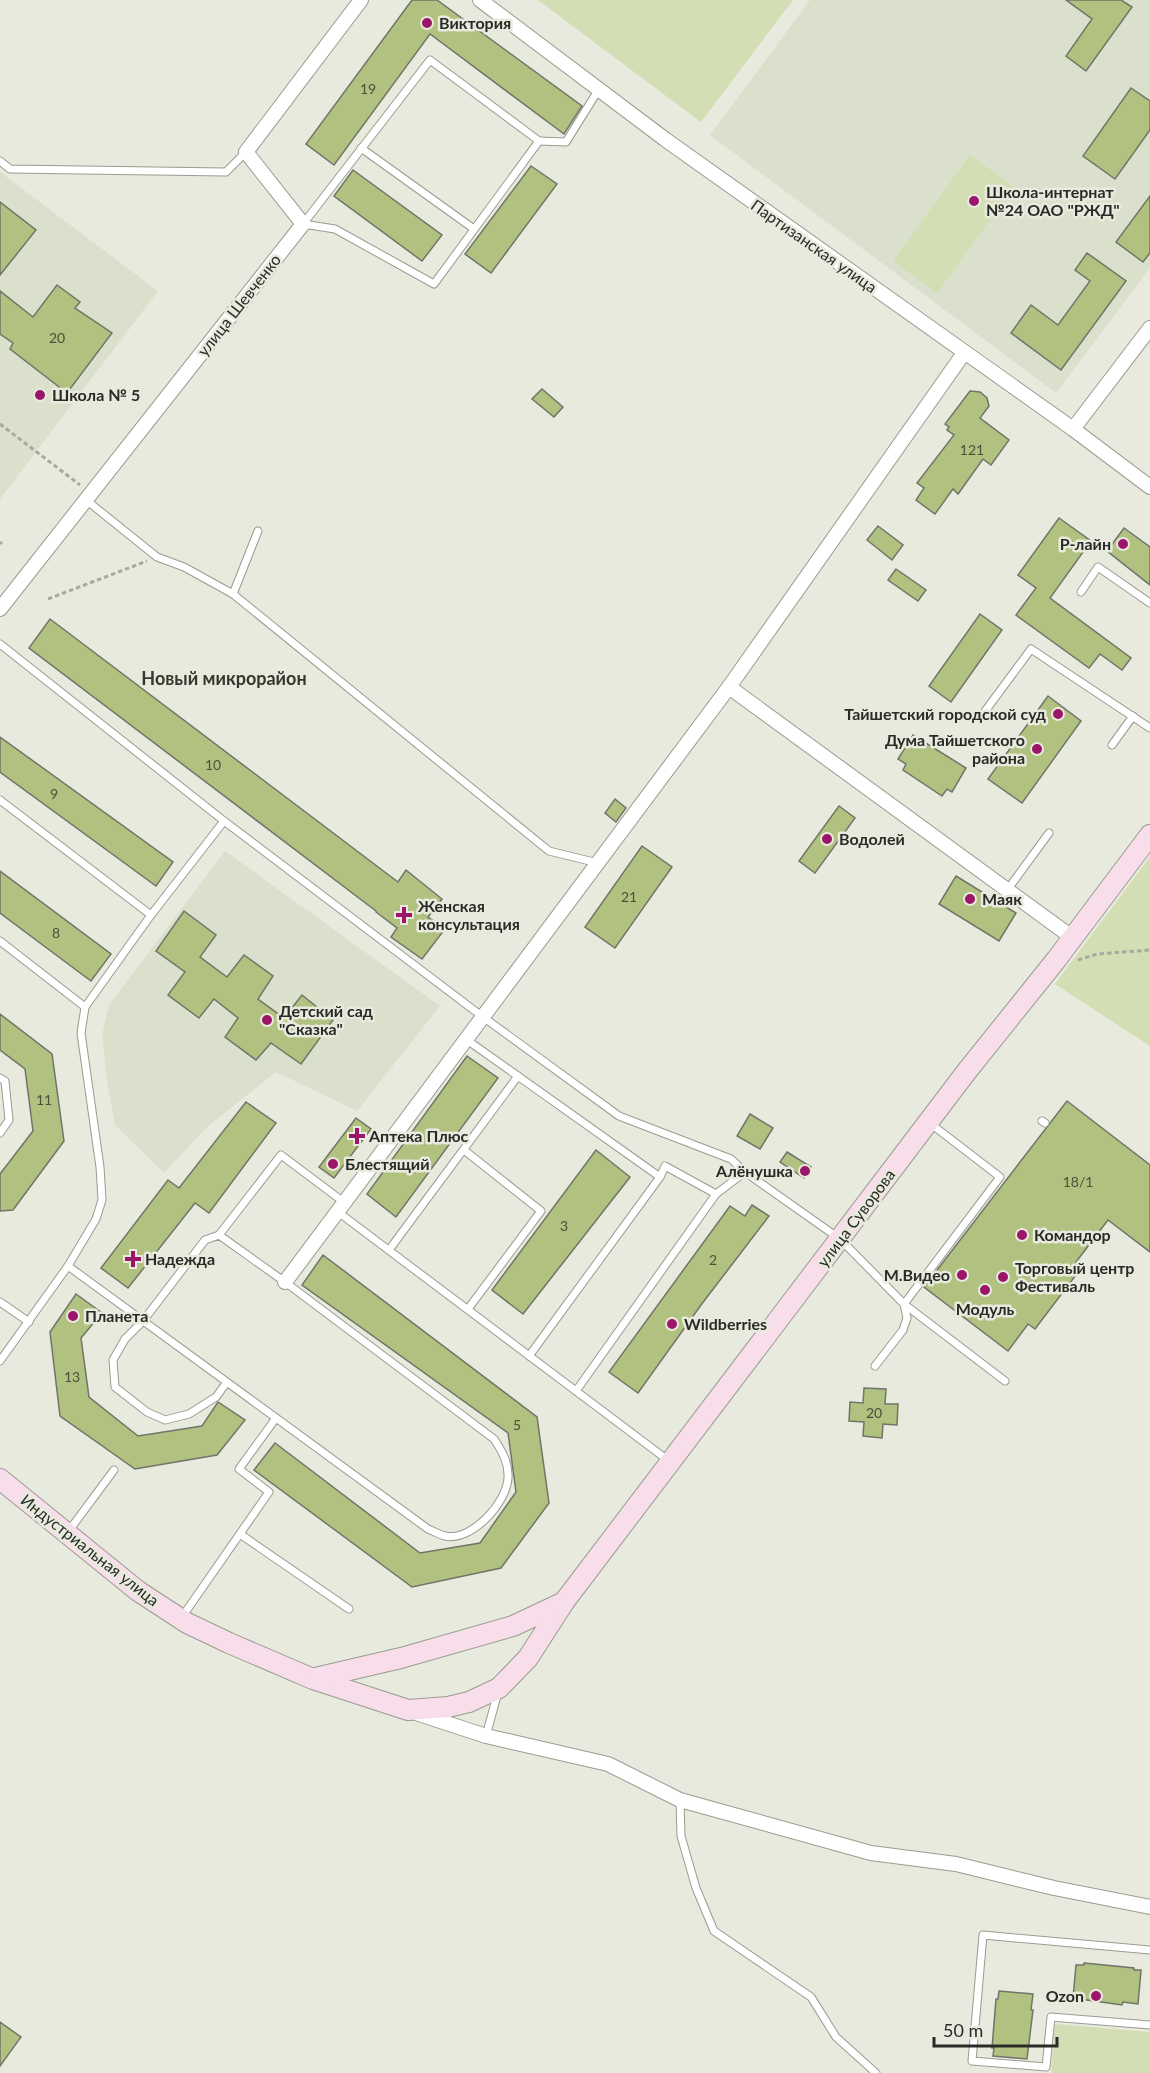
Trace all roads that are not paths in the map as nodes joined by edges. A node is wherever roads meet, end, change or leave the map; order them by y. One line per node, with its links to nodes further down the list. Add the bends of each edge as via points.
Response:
1 (361, 0): 6 (street)
2 (480, 0): 3 (street, Партизанская улица)
3 (599, 89): 4 (lane, via 566,142); 11 (street, Партизанская улица)
4 (539, 141): 5 (lane, via 430,60); 9 (lane)
5 (361, 148): 8 (lane); 9 (lane)
6 (246, 152): 7 (lane, via 226,172 10,169); 8 (street)
7 (0, 161)
8 (303, 224): 9 (lane, via 336,229 434,284); 14 (street, улица Шевченко)
9 (474, 229)
10 (1150, 328): 12 (street)
11 (964, 353): 12 (street, Партизанская улица); 21 (street)
12 (1073, 429): 13 (street, Партизанская улица)
13 (1150, 487)
14 (89, 496): 17 (lane, via 157,558 184,567); 19 (street, улица Шевченко)
15 (258, 531): 17 (lane)
16 (1081, 592): 18 (lane, via 1098,567)
17 (233, 594): 30 (lane, via 549,851)
18 (1150, 603)
19 (0, 609)
20 (0, 644): 27 (lane)
21 (729, 687): 30 (street); 31 (street)
22 (1132, 716): 23 (lane, via 1031,649); 24 (lane); 25 (lane)
23 (980, 718)
24 (1150, 728)
25 (1112, 745)
26 (0, 800): 32 (lane)
27 (224, 821): 32 (lane); 36 (lane)
28 (1049, 833): 31 (lane)
29 (1150, 835): 33 (street, улица Суворова)
30 (598, 863): 36 (street)
31 (1008, 889): 33 (street)
32 (151, 915): 35 (lane)
33 (1072, 938): 40 (street, улица Суворова)
34 (0, 941): 35 (lane)
35 (85, 1007): 50 (lane, via 81,1033 102,1200 96,1219)
36 (483, 1017): 37 (street); 43 (lane, via 619,1116 731,1159)
37 (467, 1040): 38 (lane); 46 (street)
38 (518, 1076): 42 (lane); 44 (lane)
39 (0, 1078): 41 (lane, via 4,1081 9,1120)
40 (929, 1122): 48 (street, улица Суворова); 53 (lane, via 1000,1177)
41 (0, 1133)
42 (464, 1150): 49 (lane); 54 (lane, via 541,1211)
43 (745, 1172): 45 (lane); 48 (lane)
44 (660, 1177): 45 (lane, via 665,1166); 57 (lane)
45 (716, 1194): 62 (lane)
46 (341, 1208): 47 (lane, via 281,1155); 49 (lane); 51 (street)
47 (219, 1235): 51 (lane); 55 (lane, via 205,1240)
48 (840, 1239): 53 (lane); 64 (street, улица Суворова)
49 (389, 1250): 54 (lane)
50 (69, 1266): 55 (lane); 56 (lane)
51 (285, 1282): 63 (lane, via 494,1439 505,1455 508,1478 503,1494 484,1522 468,1532 447,1537 428,1529)
52 (0, 1302): 56 (lane)
53 (904, 1304): 59 (lane, via 907,1318 903,1330); 60 (lane)
54 (468, 1309): 57 (lane)
55 (143, 1321): 61 (lane); 61 (lane, via 124,1340 113,1360 116,1387 147,1412 165,1420 189,1414 216,1397)
56 (28, 1322): 58 (lane)
57 (529, 1356): 62 (lane)
58 (0, 1360)
59 (875, 1366)
60 (1005, 1381)
61 (227, 1382): 63 (lane)
62 (576, 1391): 64 (lane)
63 (276, 1418): 68 (lane, via 239,1468 269,1492)
64 (670, 1463): 69 (street, улица Суворова)
65 (114, 1470): 67 (lane)
66 (0, 1479): 67 (street, Индустриальная улица)
67 (66, 1534): 71 (street, Индустриальная улица, via 138,1591)
68 (240, 1534): 70 (lane); 71 (lane)
69 (564, 1602): 72 (street, via 513,1626); 73 (street, улица Суворова, via 528,1658)
70 (349, 1609)
71 (181, 1619): 72 (street, Индустриальная улица)
72 (313, 1679): 74 (street, Индустриальная улица)
73 (499, 1688): 74 (street, via 469,1702); 75 (lane)
74 (408, 1710): 75 (street)
75 (486, 1736): 76 (street, via 609,1764)
76 (680, 1800): 77 (street, via 871,1853 956,1864); 80 (lane, via 681,1836 714,1931 811,1997 836,2037)
77 (1150, 1907)
78 (1150, 1950): 79 (lane, via 983,1935 972,2061 1046,2067 1051,2017)
79 (1150, 2025)
80 (876, 2073)

